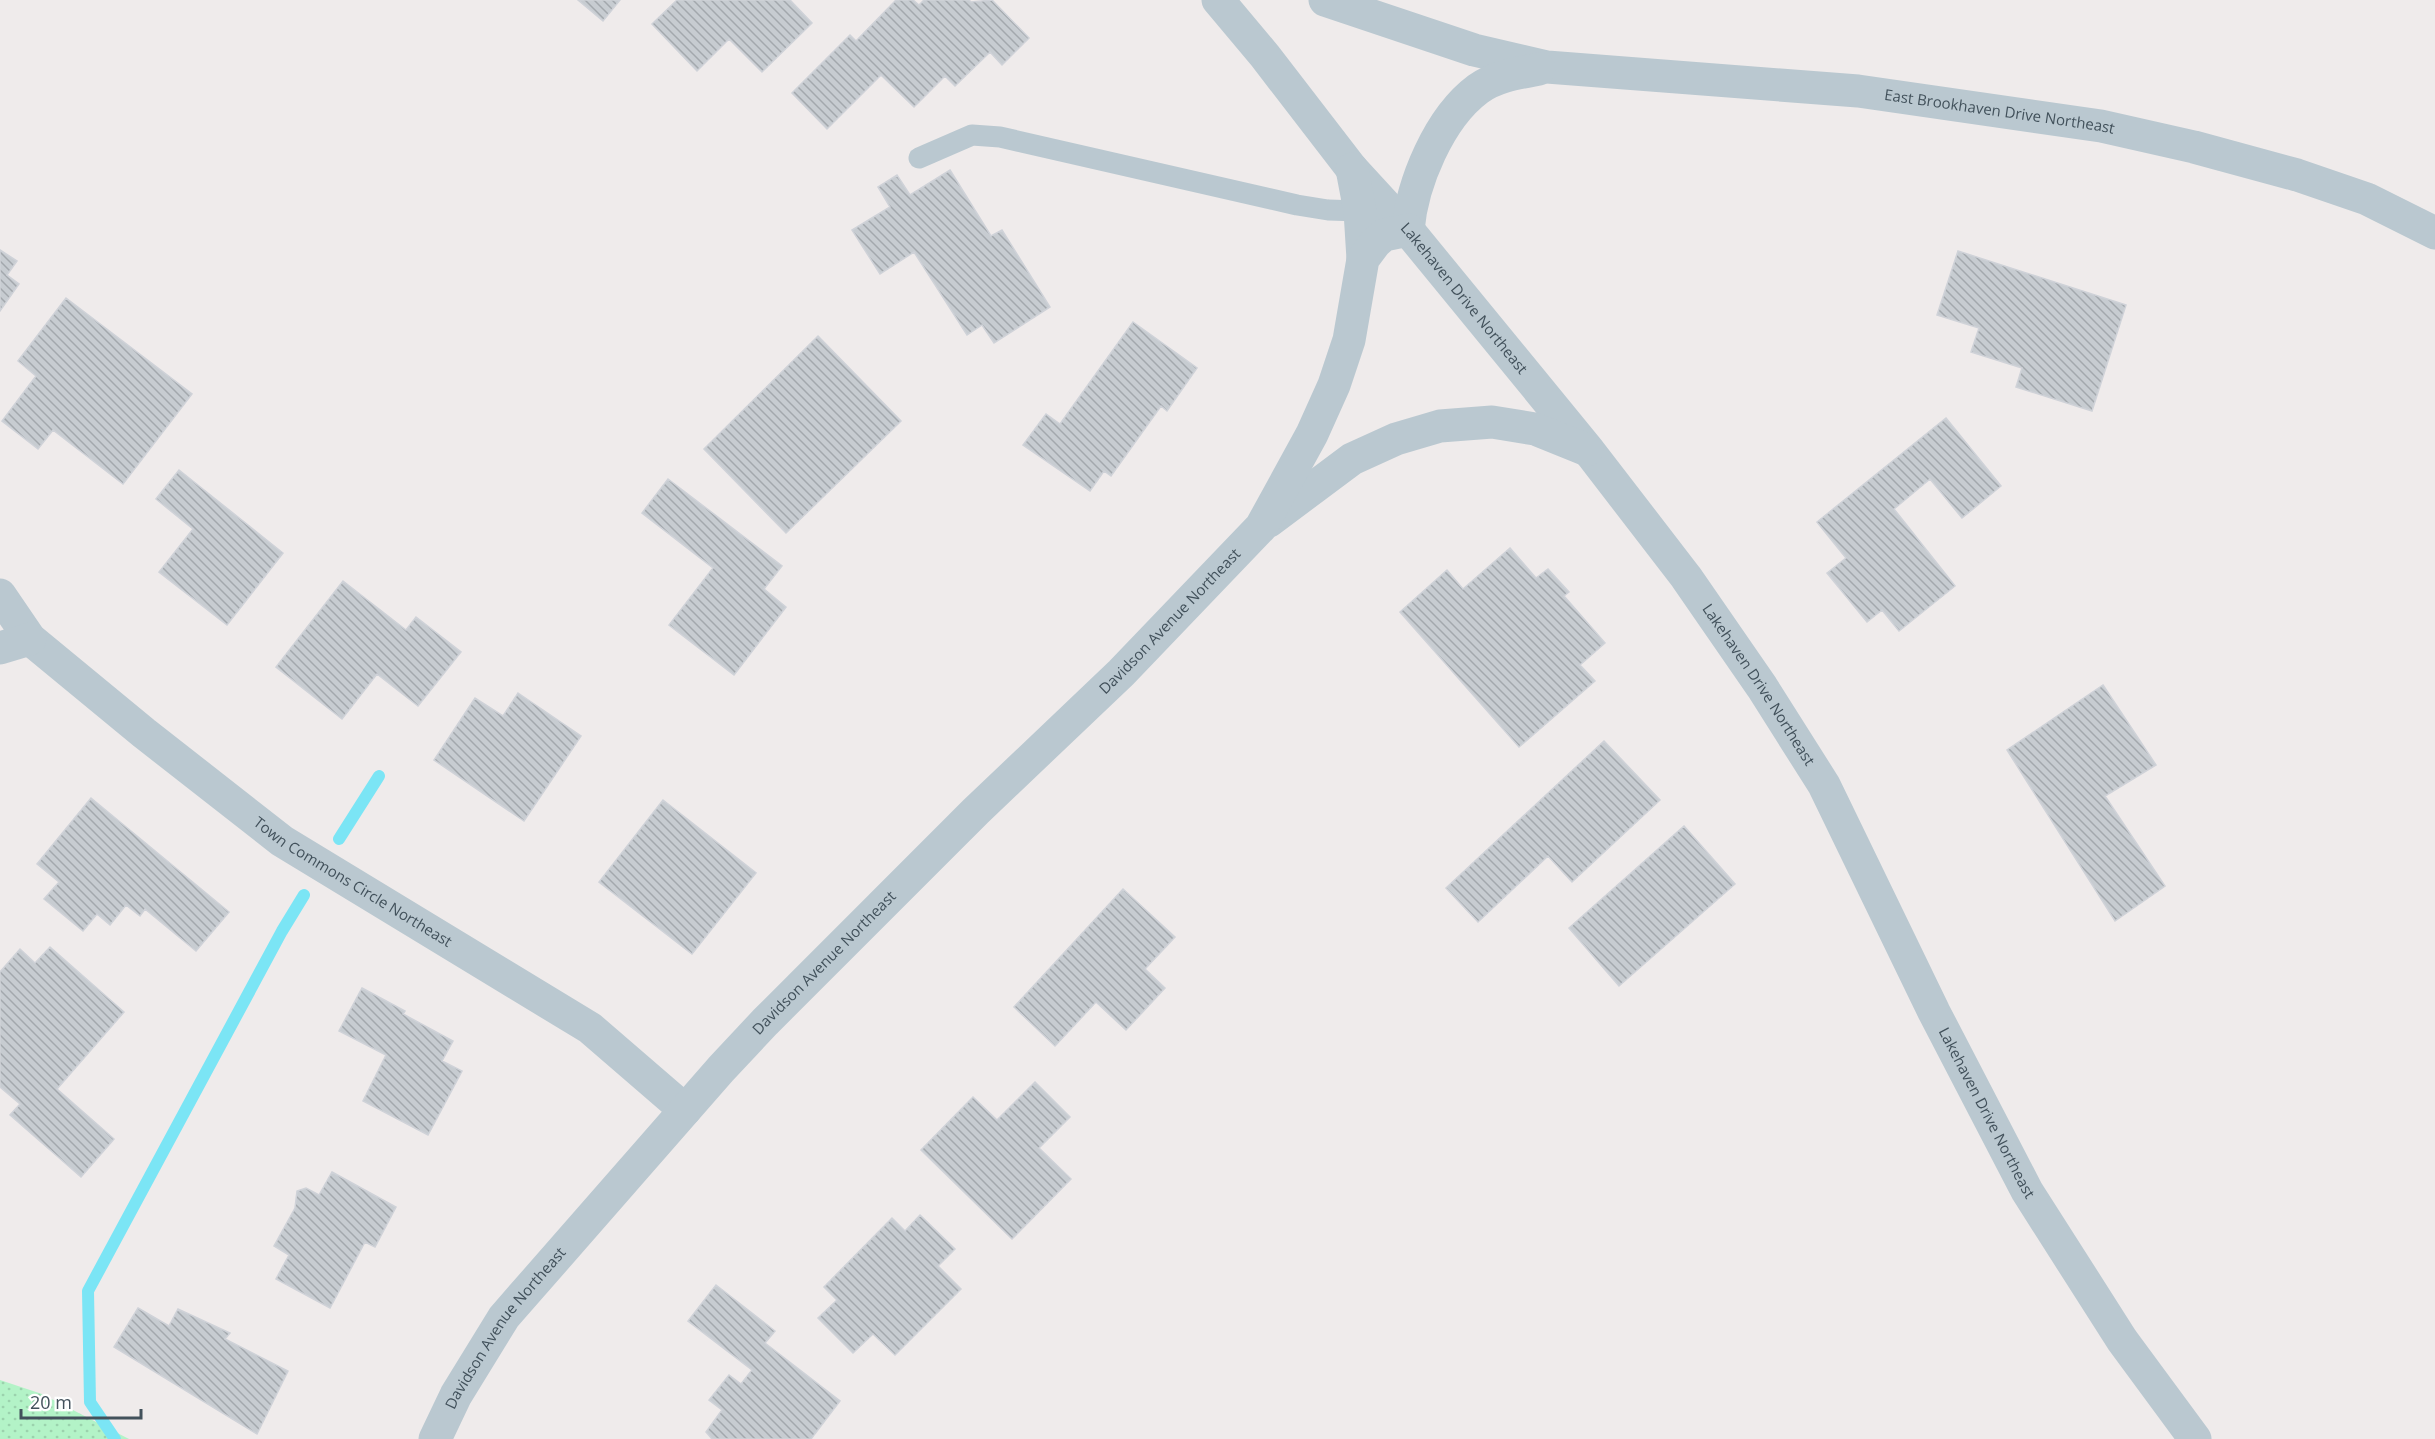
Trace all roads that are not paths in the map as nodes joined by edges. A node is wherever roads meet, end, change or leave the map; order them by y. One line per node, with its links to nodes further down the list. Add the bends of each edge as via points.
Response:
1 (1218, 0): 5 (street, Lakehaven Drive Northeast)
2 (1324, 0): 3 (street, East Brookhaven Drive Northeast, via 1474,50)
3 (1547, 67): 7 (street, East Brookhaven Drive Northeast, via 1507,75 1479,88 1459,107 1444,128 1413,191); 8 (street, East Brookhaven Drive Northeast, via 1858,91 2101,126 2296,175 2367,199)
4 (919, 158): 6 (lane, via 972,135 1000,137 1298,205)
5 (1352, 169): 6 (street, Davidson Avenue Northeast); 7 (street, Lakehaven Drive Northeast)
6 (1360, 211): 9 (street, Davidson Avenue Northeast)
7 (1408, 230): 9 (street, via 1384,235); 10 (street, Lakehaven Drive Northeast)
8 (2435, 233)
9 (1363, 259): 11 (street, Davidson Avenue Northeast, via 1349,339 1334,385)
10 (1589, 451): 11 (street, Davidson Avenue Northeast, via 1535,429 1492,422 1440,426 1396,439 1352,459); 16 (street, Lakehaven Drive Northeast, via 1692,586 1824,785 1950,1044 2028,1191 2122,1340)
11 (1261, 527): 14 (street, Davidson Avenue Northeast, via 1121,673 765,1022)
12 (0, 595): 13 (street, Town Commons Circle Northeast)
13 (15, 644): 14 (street, Town Commons Circle Northeast, via 144,733 282,841 590,1028)
14 (685, 1110): 15 (street, Davidson Avenue Northeast, via 504,1317 456,1395)
15 (435, 1439)
16 (2195, 1439)

